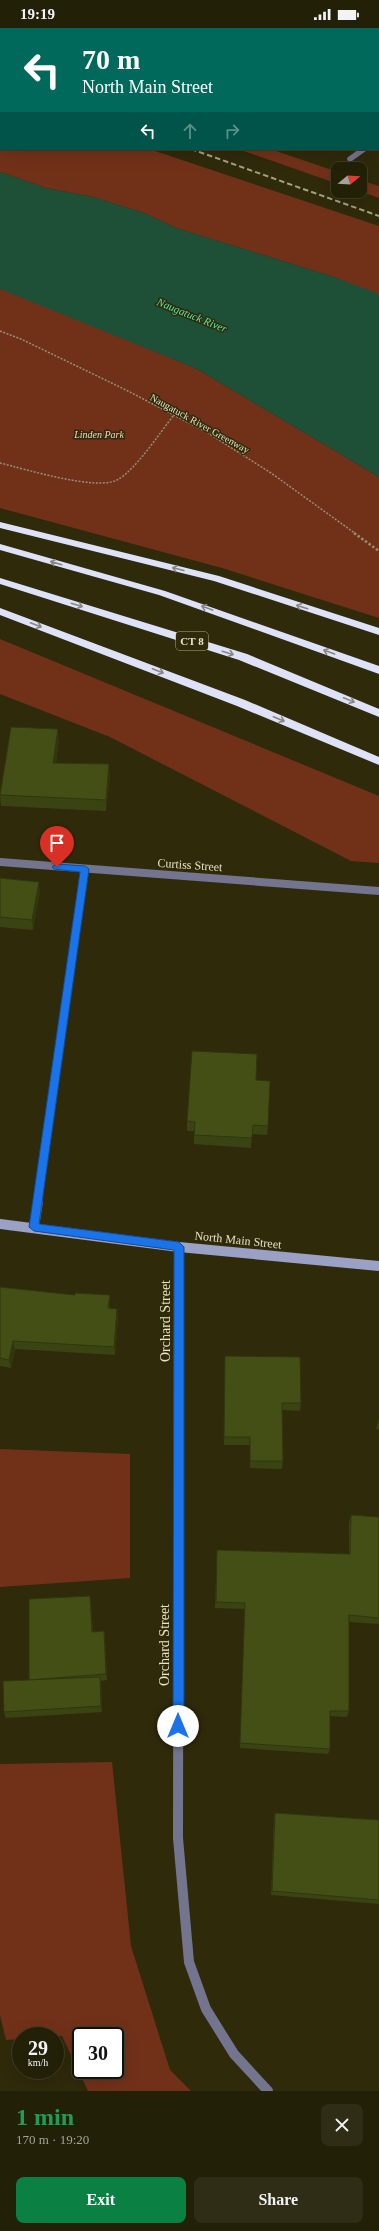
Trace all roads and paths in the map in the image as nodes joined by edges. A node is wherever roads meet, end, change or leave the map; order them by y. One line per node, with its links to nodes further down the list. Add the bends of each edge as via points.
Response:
1 (363, 150): 2 (street)
2 (350, 159)
3 (0, 331): 4 (path, Naugatuck River Greenway)
4 (174, 415): 5 (path, via 123,476 112,482 72,480); 8 (path, Naugatuck River Greenway, via 232,447 288,484)
5 (0, 463)
6 (0, 525): 11 (highway, one-way to 6, via 216,578)
7 (0, 548): 12 (highway, one-way to 7, via 162,593)
8 (379, 551)
9 (0, 581): 13 (highway, CT 8, one-way to 13, via 243,657)
10 (0, 611): 14 (highway, one-way to 14, via 241,702)
11 (379, 632)
12 (379, 670)
13 (379, 713)
14 (379, 761)
15 (0, 862): 16 (street, Curtiss Street)
16 (85, 869): 17 (street, Curtiss Street); 19 (street)
17 (379, 891)
18 (0, 1224): 19 (main road, North Main Street)
19 (34, 1227): 20 (main road, North Main Street)
20 (179, 1247): 21 (main road, North Main Street); 22 (street, Orchard Street, via 178,1838 189,1962 206,2010 234,2054)
21 (379, 1266)
22 (268, 2091)

